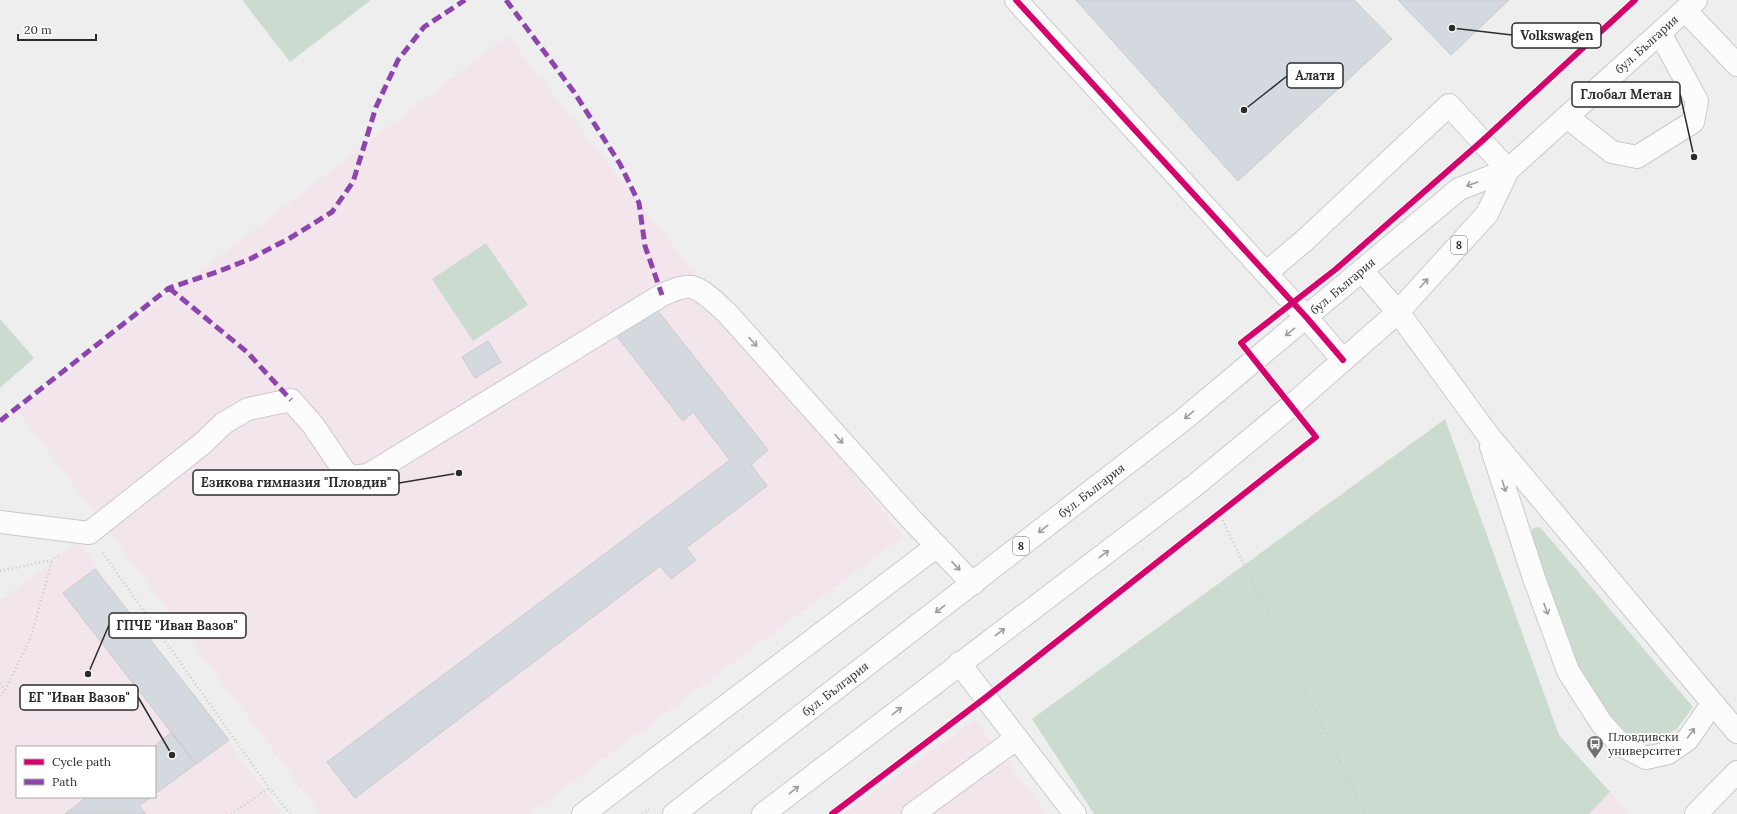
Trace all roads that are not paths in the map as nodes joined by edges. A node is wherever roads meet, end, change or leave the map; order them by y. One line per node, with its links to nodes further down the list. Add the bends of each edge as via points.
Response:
1 (1016, 0): 8 (main road)
2 (1691, 5): 3 (main road, бул. България / 8); 4 (main road)
3 (1660, 33): 5 (main road, бул. България / 8); 5 (main road, via 1697,101 1693,122 1637,157 1612,152)
4 (1737, 65)
5 (1567, 117): 6 (main road, бул. България / 8)
6 (1508, 170): 7 (main road, бул. България / 8, one-way to 7, via 1459,189); 8 (main road, via 1449,104 1305,240); 9 (main road, бул. България / 8, one-way to 6, via 1487,214)
7 (1362, 271): 9 (main road); 10 (main road, бул. България / 8)
8 (1266, 273): 10 (main road)
9 (1398, 312): 11 (main road, бул. България / 8); 12 (main road)
10 (1307, 318): 11 (main road); 15 (main road, бул. България / 8, one-way to 15, via 1183,420)
11 (1342, 360): 16 (main road, бул. България / 8, one-way to 11, via 1194,486 1292,406)
12 (1488, 435): 17 (main road); 17 (main road, one-way to 17, via 1534,578 1568,671 1602,724 1622,745 1646,758 1668,753 1687,740)
13 (0, 522): 14 (main road, one-way to 14, via 89,533 202,444 224,423 248,409 291,400 313,425 344,471 352,477 368,476 662,295 676,289 691,287 709,296 727,313)
14 (937, 546): 15 (main road, one-way to 15); 21 (main road)
15 (972, 584): 22 (main road, бул. България / 8, one-way to 22)
16 (959, 664): 19 (main road); 23 (main road, бул. България / 8, one-way to 16)
17 (1713, 703): 18 (main road)
18 (1737, 732)
19 (1017, 738): 24 (main road); 25 (main road)
20 (1737, 772): 26 (main road)
21 (583, 814)
22 (674, 814)
23 (763, 814)
24 (913, 814)
25 (1075, 814)
26 (1696, 814)

